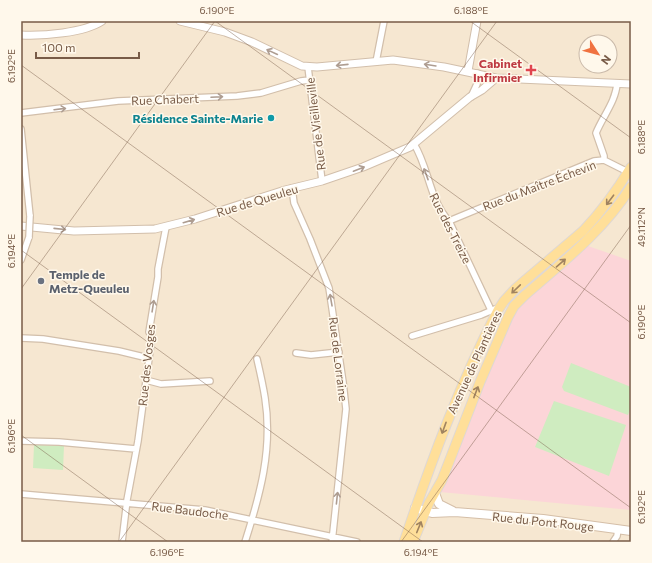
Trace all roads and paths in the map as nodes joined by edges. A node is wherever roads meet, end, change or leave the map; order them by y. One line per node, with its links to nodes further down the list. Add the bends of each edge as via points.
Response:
1 (102, 21): 5 (street, via 87,28)
2 (180, 21): 7 (street, one-way to 2, via 225,32)
3 (384, 21): 6 (street)
4 (477, 21): 8 (street)
5 (21, 36)
6 (376, 62): 7 (street, one-way to 7); 8 (street, one-way to 6, via 393,60)
7 (308, 67): 11 (street, Rue de Vieilleville)
8 (468, 71): 9 (street)
9 (477, 74): 10 (street); 14 (street, Rue de Queuleu, via 477,84)
10 (496, 78): 12 (street); 14 (street, Rue de Queuleu)
11 (309, 80): 15 (street, Rue Chabert, one-way to 11, via 118,101 237,96); 20 (street, Rue de Vieilleville)
12 (617, 83): 13 (street); 18 (street, via 606,115 596,133)
13 (631, 84)
14 (470, 97): 17 (street, Rue de Queuleu)
15 (21, 113)
16 (21, 128): 26 (street, bridge, via 30,216 29,237)
17 (414, 144): 20 (street, Rue de Queuleu, one-way to 17, via 405,150); 23 (street, Rue des Treize, one-way to 17, via 436,202)
18 (604, 160): 19 (street, Rue du Maître Échevin); 23 (street, Rue du Maître Échevin, via 594,161)
19 (630, 169): 28 (main road, Avenue de Plantières, one-way to 28, via 615,193 583,231 515,289)
20 (322, 182): 22 (street, Rue de Queuleu)
21 (631, 187): 42 (main road, Avenue de Plantières, one-way to 21, via 481,378 514,306 593,236)
22 (292, 188): 25 (street, Rue de Queuleu, one-way to 22); 33 (street, Rue de Lorraine, one-way to 22, via 329,288 294,203)
23 (449, 221): 28 (street, Rue des Treize)
24 (21, 226): 25 (street, Rue de Queuleu, one-way to 25, via 91,231)
25 (166, 227): 35 (street, Rue des Vosges, one-way to 25, via 152,336 149,332)
26 (22, 252): 27 (street)
27 (21, 260)
28 (495, 310): 29 (street); 30 (main road, Avenue de Plantières)
29 (481, 315): 30 (street); 31 (street)
30 (492, 322): 44 (main road, Avenue de Plantières, one-way to 44, via 447,421)
31 (412, 336)
32 (21, 338): 35 (street, via 43,339)
33 (339, 352): 34 (street, via 310,355); 50 (street, Rue de Lorraine, one-way to 33, via 346,409)
34 (296, 353)
35 (148, 358): 37 (street, Rue des Vosges)
36 (257, 359): 47 (street, via 265,399 267,443 263,482)
37 (146, 380): 38 (street, via 161,384); 40 (street, Rue des Vosges)
38 (210, 381)
39 (21, 441): 40 (street)
40 (136, 449): 43 (street, Rue des Vosges)
41 (21, 494): 43 (street, Rue Baudoche)
42 (435, 494): 45 (main road, Avenue de Plantières); 46 (main road, Rue du Pont Rouge, via 439,504)
43 (127, 503): 47 (street, Rue Baudoche, via 205,510); 51 (street, Rue des Vosges)
44 (415, 508): 45 (main road, Rue du Pont Rouge); 54 (main road, Avenue de Plantières)
45 (425, 511): 46 (main road, Rue du Pont Rouge); 55 (main road, Avenue de Plantières, one-way to 45)
46 (455, 512): 48 (main road, Rue du Pont Rouge, via 543,519)
47 (252, 520): 50 (street, Rue Baudoche); 52 (street)
48 (618, 529): 49 (main road, Rue du Pont Rouge); 56 (street)
49 (631, 531)
50 (332, 539): 53 (street, Rue Baudoche)
51 (122, 542)
52 (245, 542)
53 (358, 542)
54 (404, 542)
55 (413, 542)
56 (613, 542)

